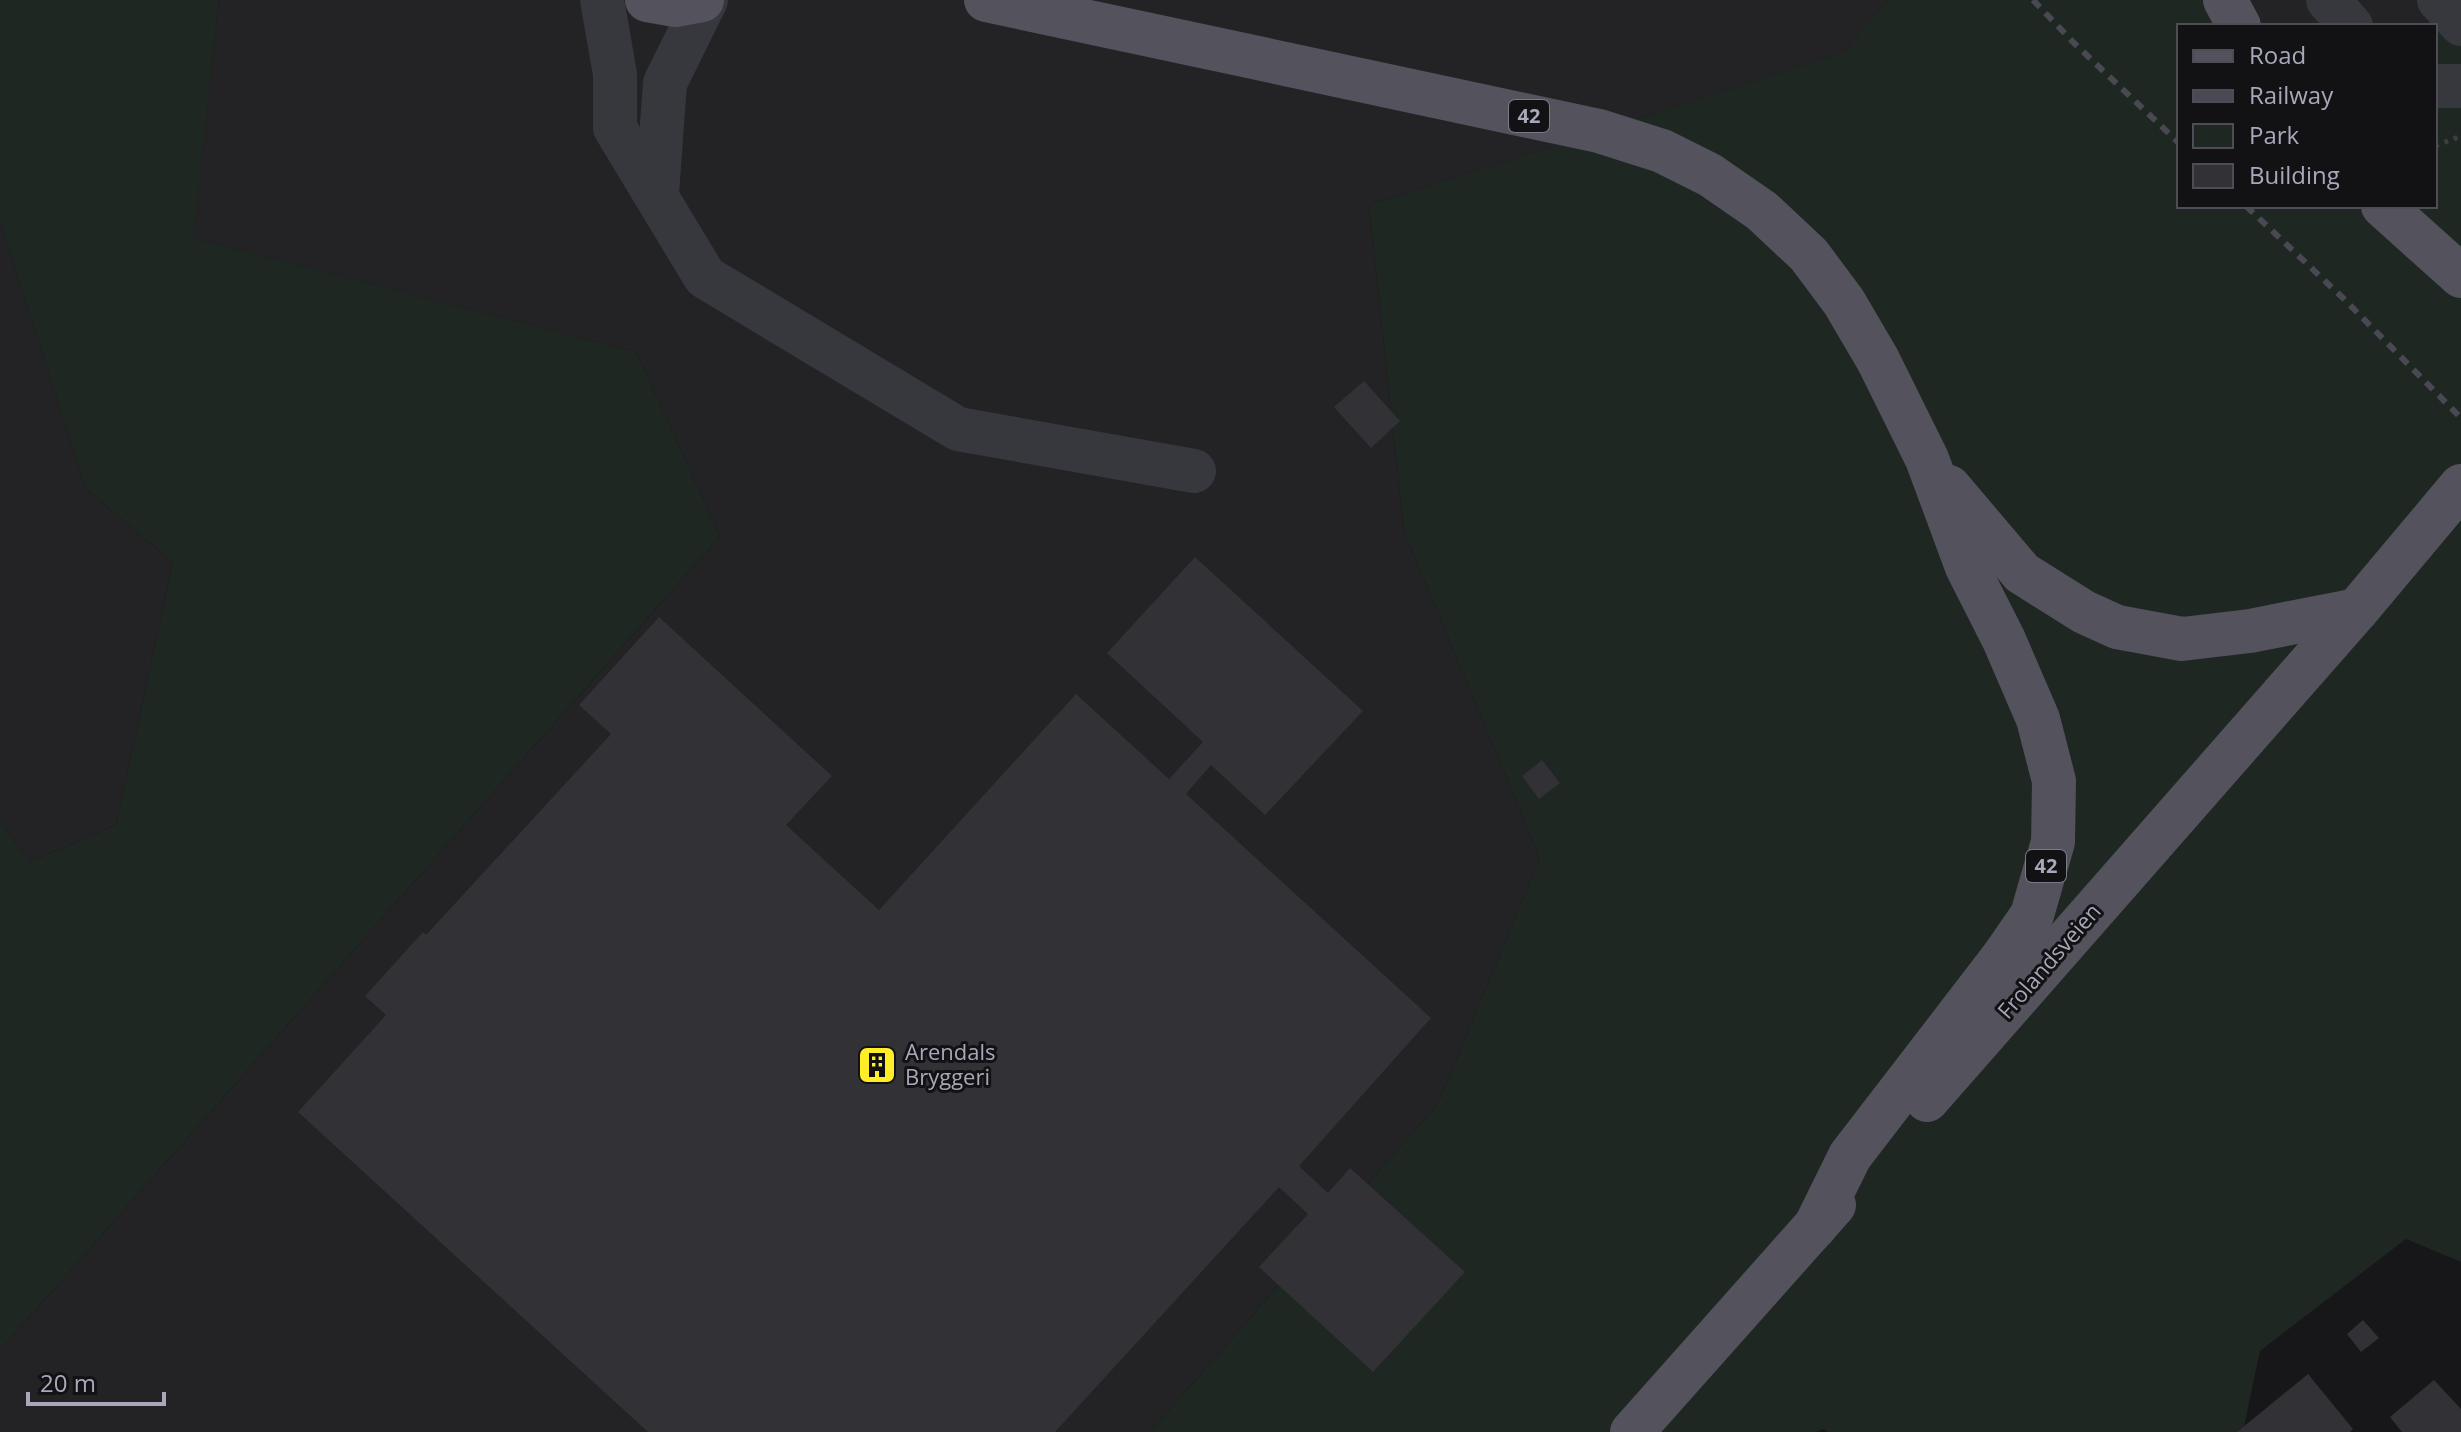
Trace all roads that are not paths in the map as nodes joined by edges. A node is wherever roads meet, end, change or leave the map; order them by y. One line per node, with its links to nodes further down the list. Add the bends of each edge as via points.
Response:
1 (602, 0): 13 (lane, via 615,74 615,128)
2 (647, 0): 3 (main road, via 675,5)
3 (704, 0): 13 (lane, via 665,83)
4 (986, 0): 16 (main road, 42, via 1599,131 1662,151 1710,175 1762,211 1809,255 1878,360)
5 (2225, 0): 8 (main road)
6 (2328, 0): 9 (lane)
7 (2439, 0): 10 (lane)
8 (2238, 24)
9 (2349, 24)
10 (2461, 24)
11 (2437, 86): 12 (lane)
12 (2461, 86)
13 (657, 194): 17 (lane, via 705,277 958,429)
14 (2385, 208): 15 (main road)
15 (2461, 276)
16 (1927, 459): 19 (main road, 42, via 2022,573 2117,627 2182,639); 20 (main road, 42, via 1967,567 2038,719 2054,781 2053,842 2032,915 1850,1156)
17 (1194, 471)
18 (2461, 486): 19 (main road, Frolandsveien / 42)
19 (2357, 610): 20 (main road, Frolandsveien / 42)
20 (1815, 1227): 21 (main road, Frolandsveien / 42)
21 (1632, 1432)

